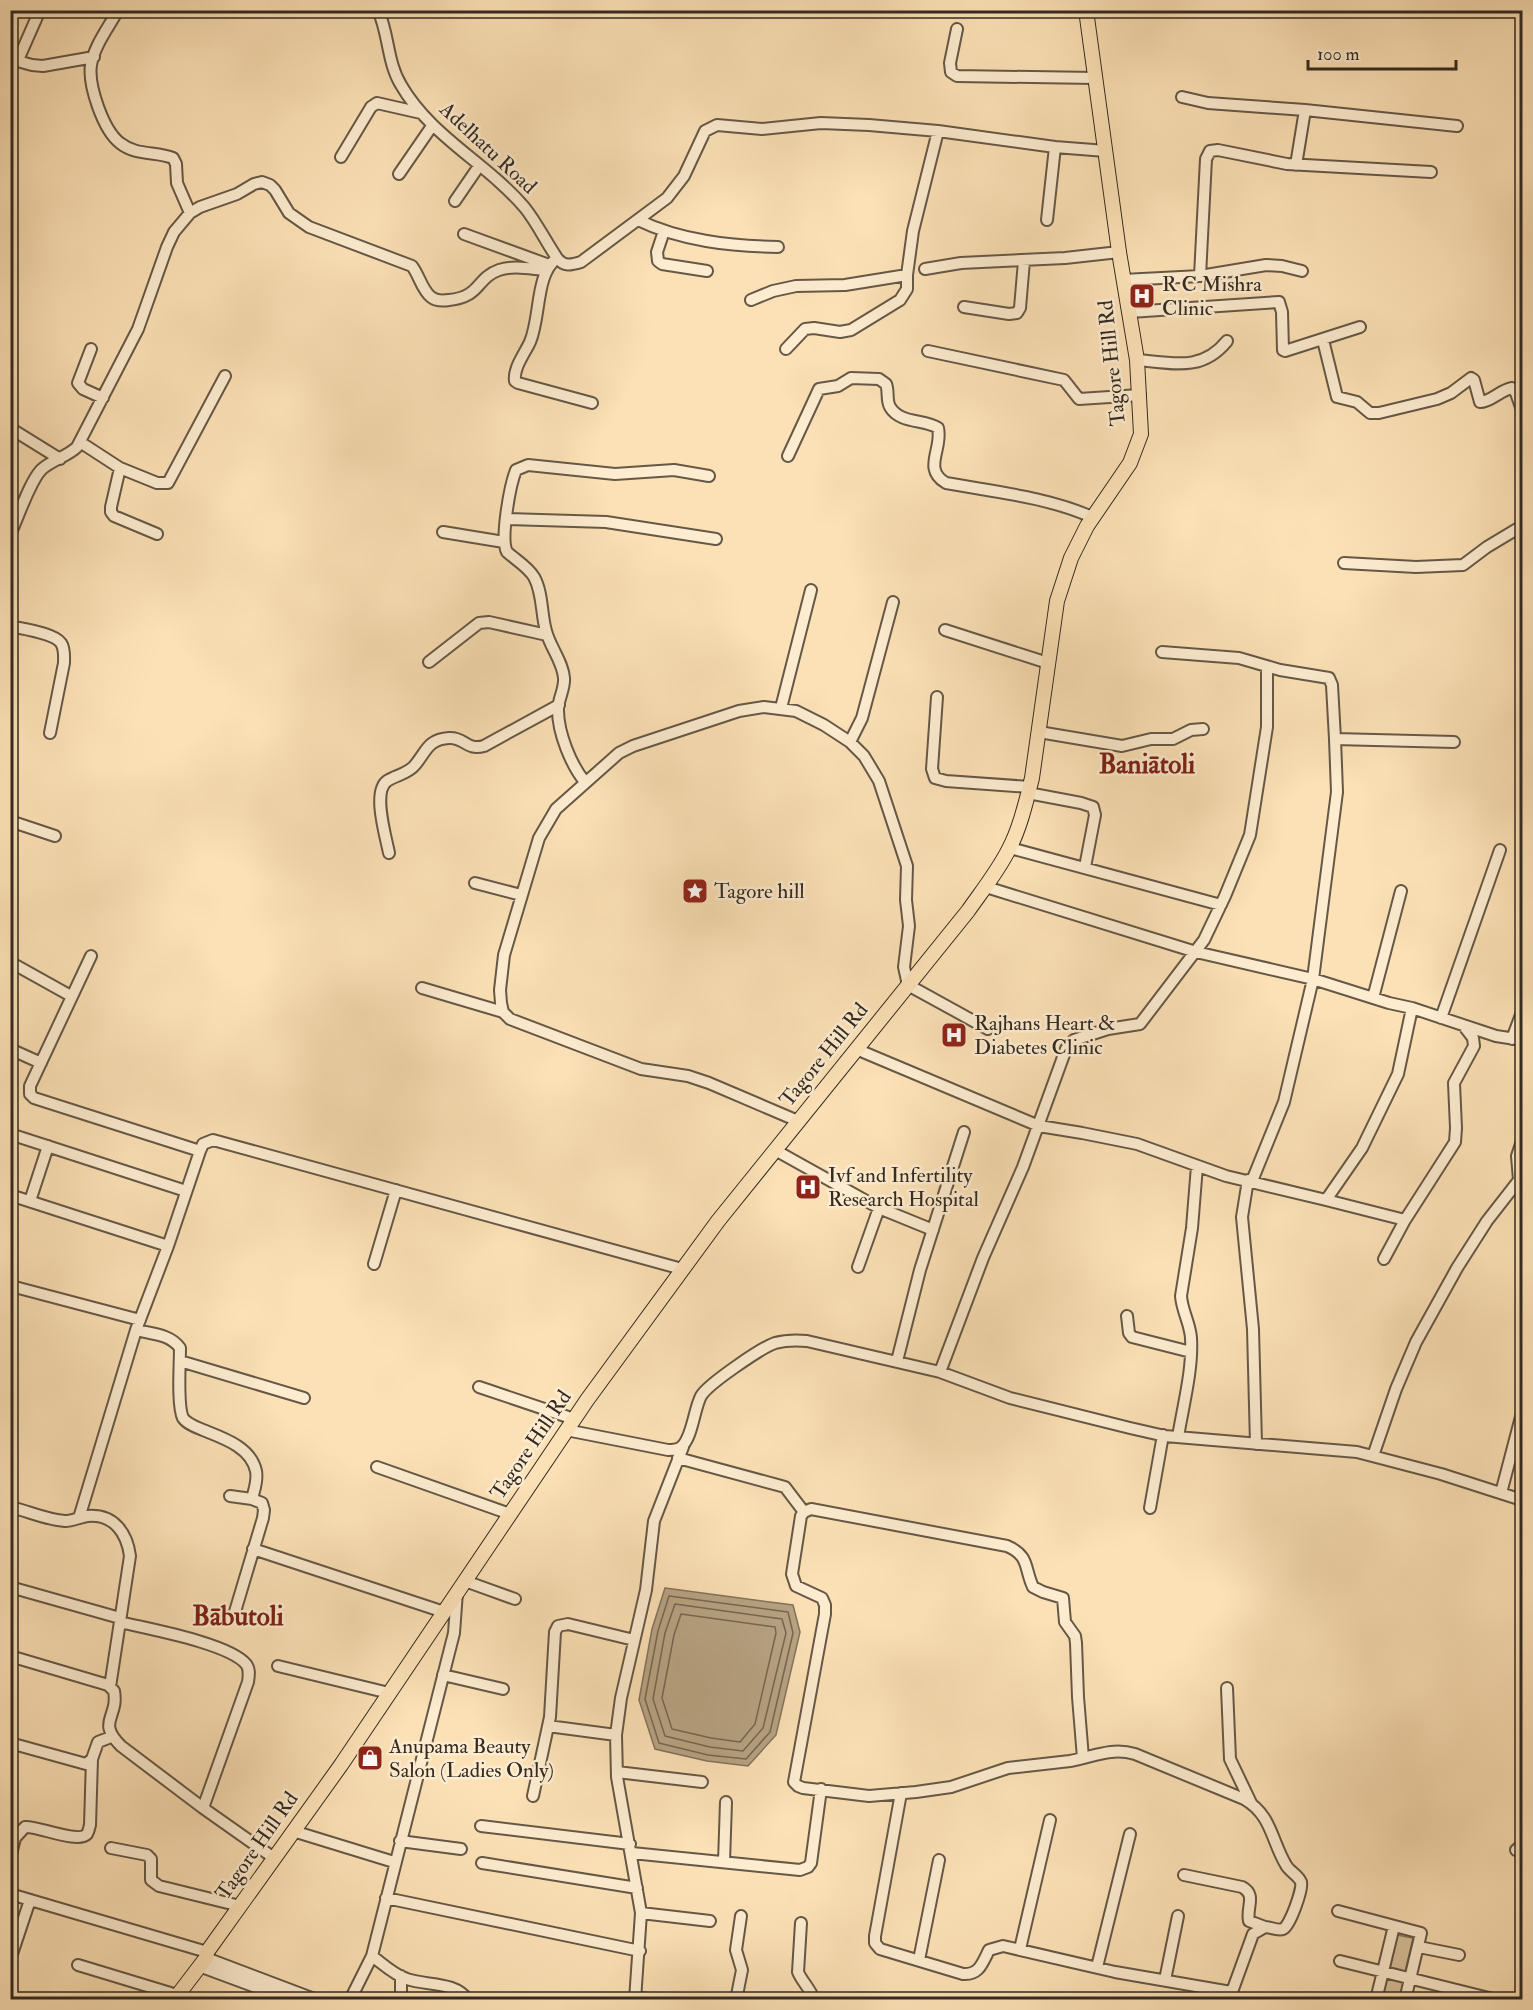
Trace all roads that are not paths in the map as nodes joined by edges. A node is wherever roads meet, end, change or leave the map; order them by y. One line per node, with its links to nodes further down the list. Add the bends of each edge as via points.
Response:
1 (40, 10): 7 (street)
2 (118, 10): 6 (street)
3 (378, 10): 11 (street, Adelhatu Road, via 396,75)
4 (1086, 10): 8 (main road, Tagore Hill Rd)
5 (957, 29): 8 (street, via 950,63 951,72 957,76)
6 (94, 57): 7 (street, via 43,66); 23 (street, via 91,76 108,130 120,143 135,150 173,158 177,183)
7 (14, 59)
8 (1095, 78): 16 (main road, Tagore Hill Rd)
9 (1182, 97): 10 (street, via 1208,103)
10 (1305, 110): 13 (street); 18 (street)
11 (421, 113): 12 (street, Adelhatu Road); 17 (street, via 377,103)
12 (432, 126): 19 (street, Adelhatu Road); 21 (street)
13 (1457, 126)
14 (938, 131): 15 (street); 24 (street, via 833,123 762,129 717,125 705,131 678,186); 35 (street, via 913,231)
15 (1055, 147): 16 (street); 25 (street)
16 (1106, 151): 29 (main road, Tagore Hill Rd)
17 (340, 157)
18 (1296, 165): 20 (street); 36 (street, via 1218,150 1208,152)
19 (479, 166): 22 (street); 31 (street, Adelhatu Road, via 525,208)
20 (1431, 172)
21 (399, 174)
22 (455, 201)
23 (190, 213): 31 (street, via 262,182 270,185 283,205 309,227 412,266 427,292 441,301 467,297 500,269); 50 (street, via 174,232 138,329)
24 (638, 220): 26 (street); 31 (street, via 581,262)
25 (1047, 220)
26 (663, 231): 28 (street, via 730,245); 34 (street, via 658,261)
27 (464, 234): 31 (street)
28 (777, 247)
29 (1119, 252): 30 (street); 37 (main road, Tagore Hill Rd)
30 (1024, 261): 32 (street, via 961,262); 39 (street, via 1017,313)
31 (550, 264): 51 (street, via 534,329 515,371 515,381)
32 (924, 269)
33 (1302, 271): 36 (street, via 1266,265)
34 (707, 272)
35 (908, 275): 38 (street, via 845,285 796,286); 45 (street, via 907,289 900,300 846,331 805,329)
36 (1200, 276): 37 (street)
37 (1123, 280): 40 (main road, Tagore Hill Rd)
38 (751, 300)
39 (964, 307)
40 (1130, 312): 42 (street, via 1278,302 1283,351); 47 (main road, Tagore Hill Rd)
41 (1359, 327): 42 (street)
42 (1323, 340): 52 (street, via 1336,396 1357,402 1370,413 1437,399 1471,378 1480,402 1512,388)
43 (1227, 341): 47 (street, via 1219,351 1194,363)
44 (91, 349): 50 (street, via 78,383)
45 (786, 349)
46 (928, 351): 49 (street, via 1064,381 1082,400)
47 (1137, 360): 49 (main road, Tagore Hill Rd)
48 (225, 376): 57 (street, via 168,483 157,483)
49 (1140, 395): 59 (main road, Tagore Hill Rd, via 1141,434 1136,449 1130,464)
50 (103, 398): 54 (street)
51 (592, 403)
52 (1522, 410)
53 (10, 428): 56 (street)
54 (80, 442): 56 (street); 57 (street)
55 (788, 456): 59 (street, via 819,389 838,386 851,378 879,379 886,384 895,413 938,428 934,465 938,478 946,483 1047,502)
56 (60, 459): 64 (street, via 35,478)
57 (120, 468): 63 (street, via 111,512)
58 (709, 476): 60 (street, via 674,470 615,474 521,466 513,477)
59 (1092, 517): 75 (main road, Tagore Hill Rd, via 1071,558 1057,601)
60 (507, 519): 65 (street, via 606,522); 66 (street)
61 (1522, 526): 67 (street, via 1464,565)
62 (443, 532): 66 (street)
63 (157, 534)
64 (10, 535)
65 (716, 539)
66 (504, 542): 72 (street, via 507,552 534,577)
67 (1344, 563)
68 (811, 590): 79 (street)
69 (894, 602): 84 (street, via 862,718)
70 (10, 626): 82 (street, via 54,637 62,643 64,663)
71 (945, 630): 75 (street)
72 (547, 635): 74 (street, via 479,623); 78 (street, via 564,678)
73 (1162, 652): 76 (street, via 1239,658)
74 (429, 662)
75 (1048, 663): 81 (main road, Tagore Hill Rd)
76 (1267, 668): 83 (street, via 1331,680); 98 (street, via 1267,727 1253,824)
77 (937, 697): 87 (street, via 932,769 935,778)
78 (559, 705): 86 (street, via 570,758); 92 (street, via 484,746 470,747 455,738 435,741 411,770 384,782 380,802)
79 (781, 708): 84 (street, via 824,724); 86 (street, via 739,711 633,746 619,753)
80 (1203, 729): 81 (street, via 1173,739 1122,746)
81 (1039, 732): 87 (main road, Tagore Hill Rd)
82 (50, 733)
83 (1335, 739): 85 (street); 102 (street, via 1337,792)
84 (850, 742): 103 (street, via 879,781 907,866 909,926 903,967)
85 (1454, 742)
86 (585, 783): 97 (street, via 546,823)
87 (1029, 790): 90 (main road, Tagore Hill Rd); 93 (street, via 1093,807 1095,815)
88 (10, 821): 89 (street)
89 (55, 836)
90 (1010, 848): 93 (street); 95 (main road, Tagore Hill Rd)
91 (1500, 850): 110 (street)
92 (389, 853)
93 (1085, 867): 98 (street)
94 (476, 883): 97 (street)
95 (986, 887): 99 (street); 103 (main road, Tagore Hill Rd)
96 (1401, 891): 106 (street)
97 (521, 895): 108 (street, via 504,955 500,990)
98 (1221, 905): 99 (street)
99 (1196, 952): 102 (street); 118 (street, via 1138,1026 1116,1027 1070,1043)
100 (91, 956): 105 (street)
101 (10, 962): 105 (street)
102 (1313, 980): 106 (street); 126 (street, via 1284,1102)
103 (908, 985): 112 (street); 115 (main road, Tagore Hill Rd)
104 (422, 988): 108 (street)
105 (72, 996): 116 (street)
106 (1373, 998): 107 (street)
107 (1412, 1008): 110 (street); 130 (street, via 1398,1074 1362,1148)
108 (503, 1012): 117 (street, via 510,1019 641,1069 688,1076)
109 (1522, 1012): 113 (street)
110 (1441, 1018): 111 (street)
111 (1463, 1025): 113 (street); 133 (street, via 1474,1046 1454,1083 1455,1142)
112 (988, 1029)
113 (1517, 1039)
114 (10, 1049): 116 (street)
115 (856, 1049): 117 (main road, Tagore Hill Rd); 118 (street)
116 (41, 1063): 123 (street, via 30,1086 34,1098)
117 (798, 1121): 124 (main road, Tagore Hill Rd)
118 (1039, 1126): 125 (street, via 1137,1144); 147 (street)
119 (964, 1132): 134 (street)
120 (10, 1134): 122 (street)
121 (1522, 1141): 156 (street, via 1517,1156 1518,1180 1457,1268 1416,1342)
122 (48, 1146): 128 (street); 131 (street)
123 (200, 1150): 127 (street, via 213,1140 223,1142); 128 (street)
124 (775, 1150): 132 (street); 139 (main road, Tagore Hill Rd)
125 (1197, 1166): 126 (street); 144 (street, via 1181,1296)
126 (1250, 1181): 130 (street); 154 (street, via 1242,1217 1253,1329)
127 (396, 1190): 137 (street); 139 (street)
128 (186, 1191): 135 (street)
129 (10, 1195): 131 (street)
130 (1326, 1200): 133 (street)
131 (30, 1202): 135 (street)
132 (879, 1208): 134 (street); 138 (street)
133 (1405, 1220): 136 (street)
134 (933, 1230): 146 (street)
135 (168, 1246): 142 (street)
136 (1384, 1259)
137 (374, 1264)
138 (858, 1267)
139 (682, 1269): 151 (main road, Tagore Hill Rd)
140 (11, 1286): 142 (street)
141 (1127, 1316): 144 (street, via 1132,1337)
142 (141, 1320): 143 (street)
143 (136, 1330): 145 (street, via 175,1341 180,1348); 167 (street)
144 (1191, 1352): 153 (street)
145 (180, 1360): 149 (street); 161 (street, via 180,1410 184,1419 229,1441 251,1458 256,1471)
146 (897, 1361): 147 (street); 155 (street, via 807,1341 774,1343 706,1390)
147 (940, 1372): 152 (street, via 1010,1398)
148 (479, 1387): 151 (street)
149 (304, 1398)
150 (1522, 1413): 159 (street)
151 (570, 1425): 155 (street, via 668,1450); 166 (main road, Tagore Hill Rd)
152 (1162, 1435): 153 (street); 164 (street)
153 (1178, 1437): 154 (street)
154 (1256, 1444): 156 (street, via 1328,1448)
155 (682, 1447): 157 (street)
156 (1373, 1456): 159 (street)
157 (678, 1458): 165 (street, via 784,1487); 175 (street, via 654,1521 646,1590)
158 (377, 1467): 166 (street)
159 (1501, 1493): 162 (street)
160 (230, 1496): 161 (street)
161 (252, 1499): 168 (street, via 262,1503 264,1510)
162 (1522, 1500)
163 (10, 1507): 167 (street, via 56,1519)
164 (1150, 1508)
165 (804, 1512): 187 (street, via 811,1509 844,1515 1007,1546 1019,1552 1033,1587 1062,1598 1065,1622 1076,1639); 191 (street, via 793,1582 822,1598 825,1614 794,1782 803,1788)
166 (510, 1514): 169 (main road, Tagore Hill Rd)
167 (79, 1518): 174 (street, via 100,1517 110,1521 128,1542 130,1556)
168 (253, 1549): 172 (street); 173 (street)
169 (461, 1586): 171 (street); 172 (main road, Tagore Hill Rd); 178 (street)
170 (10, 1587): 174 (street)
171 (515, 1599)
172 (444, 1612): 182 (main road, Tagore Hill Rd)
173 (234, 1616)
174 (120, 1620): 179 (street); 196 (street, via 222,1650 248,1666 248,1682)
175 (634, 1640): 183 (street, via 568,1624 558,1626); 184 (street)
176 (10, 1656): 179 (street)
177 (278, 1666): 182 (street)
178 (443, 1675): 181 (street); 201 (street)
179 (110, 1688): 185 (street, via 116,1700 108,1724)
180 (1227, 1688): 195 (street, via 1230,1759)
181 (503, 1689)
182 (389, 1693): 199 (main road, Tagore Hill Rd)
183 (548, 1726): 184 (street); 193 (street)
184 (616, 1735): 189 (street)
185 (111, 1737): 188 (street, via 98,1742); 196 (street)
186 (10, 1743): 188 (street, via 79,1763 86,1764)
187 (1083, 1758): 192 (street, via 1008,1768 951,1787); 195 (street, via 1125,1751)
188 (92, 1759): 206 (street, via 87,1834 72,1837 25,1827 15,1838)
189 (617, 1772): 190 (street); 204 (street)
190 (702, 1782)
191 (821, 1789): 192 (street, via 857,1795); 209 (street, via 808,1868)
192 (901, 1793): 232 (street, via 875,1942 880,1949)
193 (533, 1796)
194 (726, 1802): 209 (street)
195 (1252, 1804): 224 (street, via 1272,1829 1288,1869 1301,1884 1289,1924 1280,1930)
196 (203, 1808): 205 (street)
197 (1050, 1820): 226 (street)
198 (481, 1826): 204 (street)
199 (293, 1831): 205 (main road, Tagore Hill Rd); 208 (street)
200 (1130, 1834): 235 (street)
201 (400, 1841): 203 (street); 208 (street)
202 (111, 1848): 216 (street, via 147,1855 151,1859 150,1880 159,1886)
203 (461, 1849)
204 (631, 1849): 209 (street); 212 (street)
205 (274, 1858): 216 (main road, Tagore Hill Rd)
206 (10, 1859)
207 (939, 1860): 232 (street)
208 (394, 1862): 214 (street)
209 (724, 1862)
210 (482, 1863): 212 (street)
211 (1184, 1875): 224 (street, via 1249,1891 1249,1921)
212 (637, 1888): 218 (street)
213 (10, 1894): 215 (street)
214 (386, 1898): 227 (street); 229 (street)
215 (30, 1900): 230 (street); 231 (street)
216 (240, 1906): 231 (main road, Tagore Hill Rd)
217 (1338, 1911): 223 (street)
218 (641, 1913): 221 (street); 227 (street)
219 (741, 1916): 250 (street, via 736,1950 742,1970)
220 (1178, 1916): 239 (street)
221 (711, 1921)
222 (801, 1923): 251 (street, via 798,1972)
223 (1394, 1926): 225 (street, via 1421,1933); 236 (street)
224 (1265, 1927): 241 (street, via 1253,1934)
225 (1419, 1947): 228 (street); 238 (street)
226 (1020, 1949): 232 (street, via 1003,1946 989,1950 980,1968 971,1974); 235 (street)
227 (640, 1951): 243 (street)
228 (1459, 1955)
229 (372, 1956): 237 (street); 246 (street)
230 (10, 1959)
231 (204, 1959): 240 (street); 242 (main road, Tagore Hill Rd); 245 (street)
232 (919, 1960)
233 (1340, 1962): 236 (street)
234 (78, 1965): 242 (street)
235 (1098, 1967): 239 (street)
236 (1383, 1972): 238 (street); 252 (street)
237 (401, 1976): 247 (street); 248 (street, via 459,1990)
238 (1410, 1977): 253 (street); 254 (street)
239 (1165, 1980): 241 (street)
240 (271, 1996): 244 (street)
241 (1230, 1996)
242 (176, 1997)
243 (635, 1998): 249 (street)
244 (291, 2000)
245 (317, 2000)
246 (350, 2000)
247 (401, 2000)
248 (468, 2000)
249 (653, 2000)
250 (736, 2000)
251 (814, 2000)
252 (1376, 2000)
253 (1405, 2000)
254 (1497, 2000)

